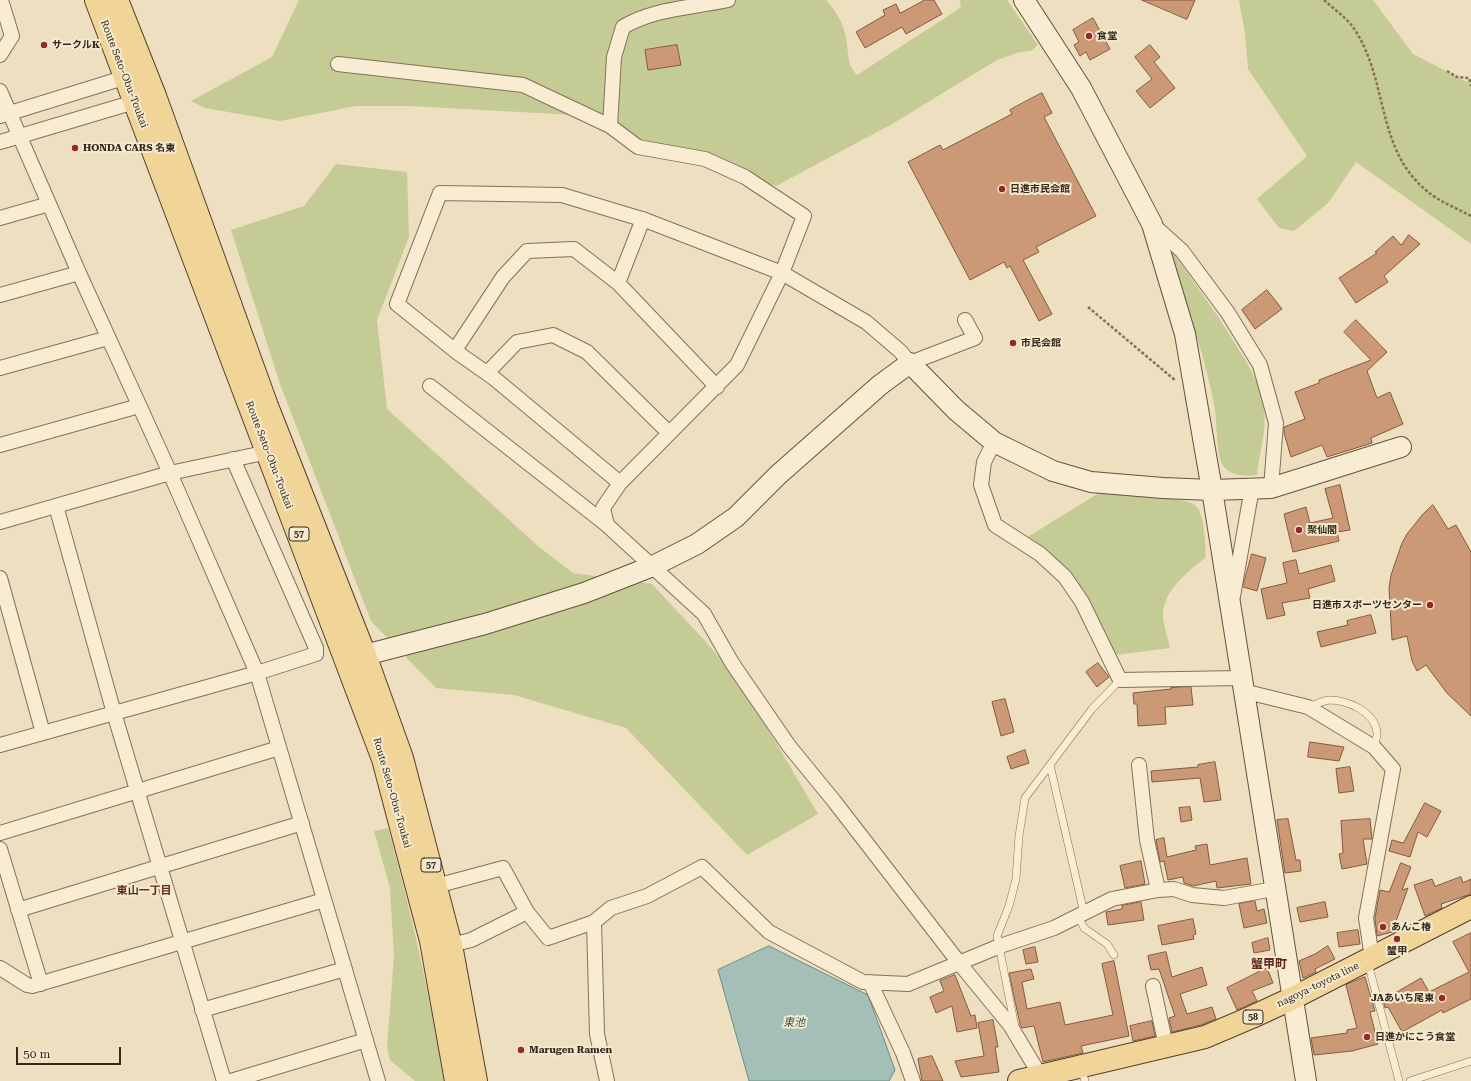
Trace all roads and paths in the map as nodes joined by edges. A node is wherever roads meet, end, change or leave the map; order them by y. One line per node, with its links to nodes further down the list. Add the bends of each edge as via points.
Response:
1 (1, 0): 7 (street, via 12,36)
2 (96, 0): 10 (main road, Route Seto-Obu-Toukai / 57)
3 (117, 0): 10 (main road, Route Seto-Obu-Toukai / 57)
4 (728, 0): 15 (street, via 652,14 623,27 614,57)
5 (1024, 0): 22 (street, via 1082,88)
6 (1324, 0): 19 (path, via 1355,29 1374,70 1389,136 1399,157 1416,180 1438,199)
7 (0, 55)
8 (338, 64): 15 (street, via 522,85)
9 (1447, 72): 11 (path, via 1457,77 1469,78)
10 (135, 75): 13 (main road, Route Seto-Obu-Toukai / 57); 14 (street)
11 (1471, 86)
12 (0, 91): 14 (street)
13 (145, 99): 16 (street); 42 (main road, Route Seto-Obu-Toukai / 57); 54 (main road, Route Seto-Obu-Toukai / 57)
14 (5, 115): 16 (street)
15 (610, 126): 24 (street, via 638,147 705,159 745,177 804,216)
16 (19, 136): 17 (street); 18 (street)
17 (0, 142)
18 (49, 204): 20 (street); 23 (street)
19 (1471, 216)
20 (0, 218)
21 (643, 219): 24 (street); 25 (street); 30 (street, via 562,195 440,193 397,304)
22 (1152, 224): 46 (street, via 1182,251 1228,312 1260,365 1276,423); 47 (street, via 1185,334)
23 (79, 273): 26 (street); 29 (street)
24 (782, 273): 31 (street, via 866,322); 36 (street, via 737,365)
25 (618, 283): 30 (street, via 574,249 527,251 503,277); 36 (street)
26 (0, 295)
27 (1088, 307): 34 (path)
28 (965, 320): 31 (street, via 976,338)
29 (108, 338): 32 (street); 37 (street)
30 (455, 350): 33 (street)
31 (910, 363): 39 (street, via 956,410); 51 (street, via 880,385 778,475 736,517 697,544)
32 (0, 368)
33 (487, 373): 38 (street, via 517,342 553,336 587,352); 45 (street)
34 (1176, 381)
35 (430, 386): 50 (street)
36 (717, 387): 38 (street)
37 (139, 406): 40 (street); 44 (street)
38 (669, 433): 45 (street)
39 (994, 442): 47 (street, via 1053,471 1091,482); 56 (street, via 984,462 981,485 995,525 1040,554 1065,577 1082,602)
40 (0, 445)
41 (1401, 447): 46 (street)
42 (268, 452): 43 (street); 102 (main road, Route Seto-Obu-Toukai / 57, via 383,759 431,941)
43 (233, 459): 44 (street); 55 (street, via 317,652 309,657)
44 (170, 473): 48 (street); 55 (street)
45 (620, 483): 50 (street, via 603,508)
46 (1262, 488): 47 (street); 53 (street)
47 (1212, 490): 53 (street)
48 (56, 506): 49 (street); 59 (street)
49 (0, 522)
50 (607, 525): 51 (street)
51 (653, 566): 54 (street, via 584,593 485,624); 85 (street, via 704,614 732,663 789,746)
52 (0, 578): 60 (street)
53 (1230, 610): 57 (street)
54 (365, 655): 71 (main road, Route Seto-Obu-Toukai / 57, via 402,758)
55 (258, 673): 59 (street); 63 (street)
56 (1120, 680): 57 (street); 64 (lane, via 1092,709)
57 (1242, 685): 58 (street); 72 (street)
58 (1308, 707): 62 (street); 62 (lane, via 1327,700 1346,701 1361,710 1373,720 1377,733)
59 (114, 713): 60 (street); 66 (street)
60 (43, 732): 61 (street)
61 (0, 745)
62 (1374, 747): 84 (street, via 1393,770 1366,918)
63 (279, 748): 66 (street); 67 (street)
64 (1050, 765): 78 (lane); 82 (lane, via 1025,798 1016,878 1010,906 997,936)
65 (1139, 765): 73 (street, via 1147,840)
66 (137, 791): 68 (street); 70 (street)
67 (302, 823): 70 (street); 74 (street)
68 (0, 833)
69 (0, 849): 76 (street)
70 (159, 866): 76 (street); 80 (street)
71 (436, 886): 77 (street, via 503,868); 81 (main road, Route Seto-Obu-Toukai / 57)
72 (1274, 889): 73 (street, via 1224,898 1192,895 1174,889); 91 (street)
73 (1158, 890): 78 (street, via 1112,899)
74 (324, 900): 80 (street); 87 (street)
75 (1471, 907): 84 (main road, nagoya-toyota line / 58)
76 (18, 910): 89 (street)
77 (527, 912): 79 (street, via 548,938); 81 (street, via 471,940)
78 (1081, 915): 82 (street, via 1054,928); 83 (lane, via 1084,928 1107,944)
79 (594, 922): 88 (street, via 611,908 647,896 702,868 769,932 863,982); 104 (street, via 597,1034)
80 (182, 942): 89 (street); 92 (street)
81 (451, 945): 103 (main road, Route Seto-Obu-Toukai / 57)
82 (1000, 946): 85 (street); 93 (lane)
83 (1114, 955)
84 (1369, 959): 91 (main road, nagoya-toyota line / 58); 108 (lane)
85 (960, 964): 88 (street, via 908,984); 93 (street)
86 (0, 968): 89 (street, via 27,986)
87 (345, 969): 92 (street); 94 (street)
88 (870, 982): 105 (street)
89 (41, 984)
90 (1153, 986): 95 (street)
91 (1293, 998): 95 (main road, nagoya-toyota line / 58, via 1205,1037); 107 (street)
92 (202, 1010): 99 (street)
93 (1016, 1034): 98 (street)
94 (366, 1040): 100 (street); 101 (street)
95 (1166, 1046): 97 (main road, nagoya-toyota line / 58)
96 (1471, 1060): 109 (lane)
97 (1083, 1074): 98 (main road, nagoya-toyota line / 58)
98 (1040, 1076): 106 (main road, nagoya-toyota line / 58)
99 (224, 1081)
100 (231, 1081)
101 (378, 1081)
102 (456, 1081)
103 (476, 1081)
104 (607, 1081)
105 (913, 1081)
106 (1019, 1081)
107 (1306, 1081)
108 (1399, 1081)
109 (1410, 1081)

